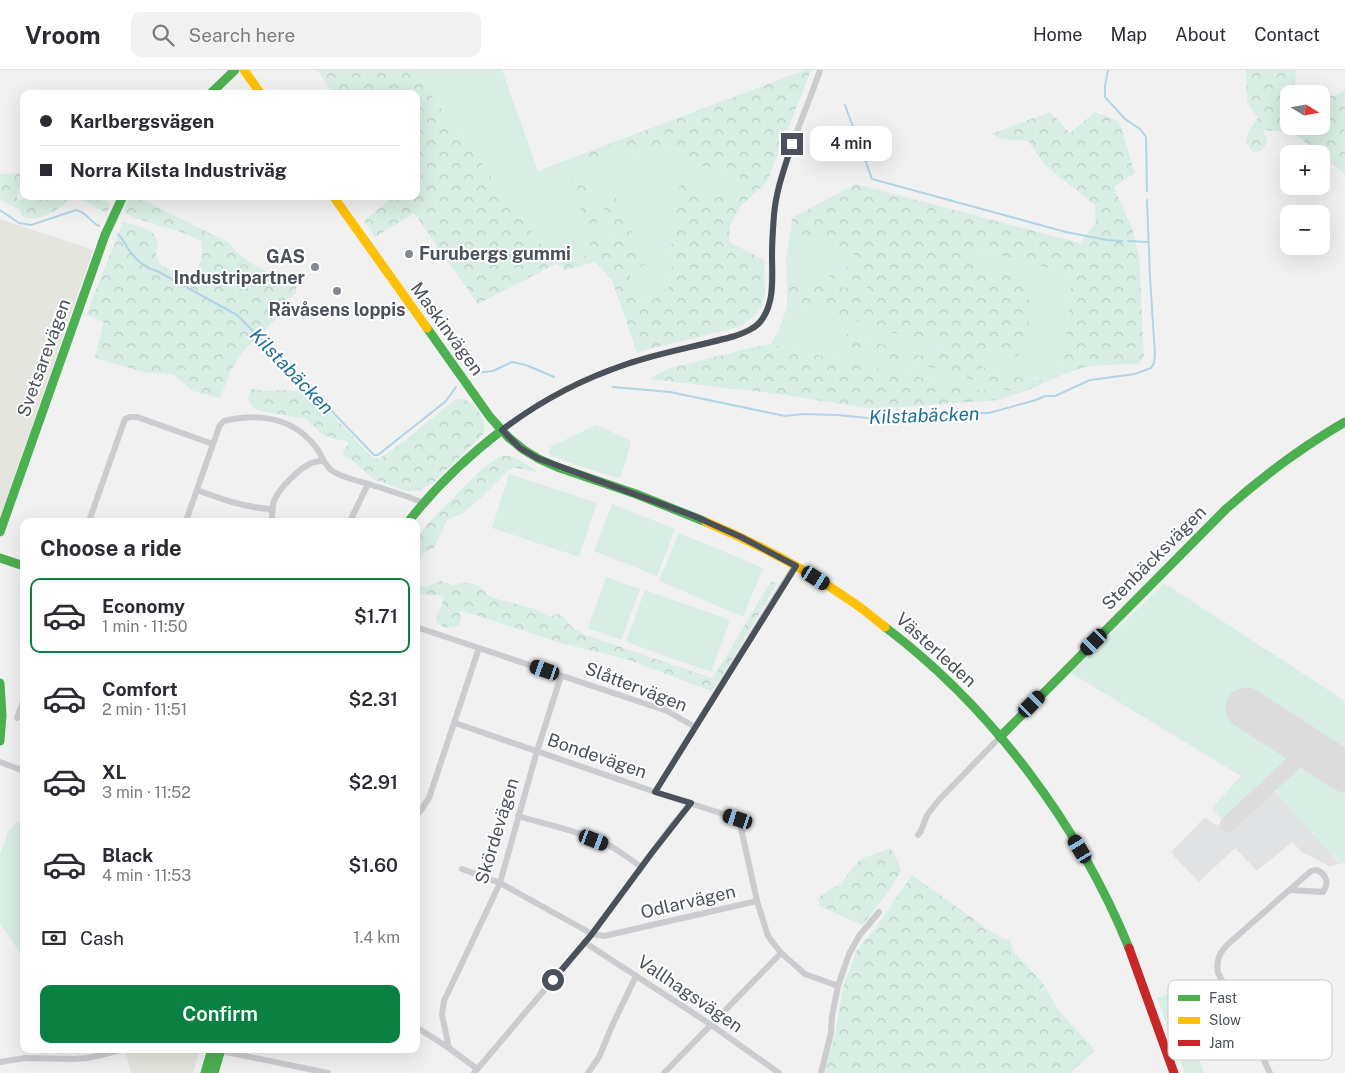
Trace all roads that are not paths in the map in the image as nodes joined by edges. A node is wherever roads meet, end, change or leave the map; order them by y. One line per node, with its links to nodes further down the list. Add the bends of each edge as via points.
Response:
1 (234, 70): 4 (street)
2 (244, 70): 5 (street)
3 (820, 70): 9 (street, via 779,186 774,214 771,297 763,318 756,326 735,336 634,362 593,377 542,402)
4 (214, 90)
5 (258, 90)
6 (121, 200): 21 (street, Svetsarevägen, via 105,236)
7 (336, 200): 9 (street, Maskinvägen)
8 (1345, 422): 34 (street, Stenbäcksvägen, via 1288,457 1226,509)
9 (502, 430): 14 (street, via 454,469); 24 (street, Västerleden, via 520,448 537,458 702,519)
10 (213, 444): 11 (street, via 224,421 250,417 278,420 311,440); 13 (street); 16 (street, via 137,417 126,419)
11 (323, 461): 12 (street, via 342,476); 15 (street, via 312,463 290,480 274,499)
12 (368, 484): 14 (street); 19 (street)
13 (197, 490): 15 (street, via 241,505); 17 (street)
14 (424, 503): 20 (street)
15 (272, 509): 18 (street)
16 (90, 518)
17 (187, 518)
18 (272, 518)
19 (351, 518)
20 (411, 518)
21 (0, 532)
22 (0, 558): 23 (street)
23 (20, 565)
24 (796, 566): 33 (street); 34 (street, Västerleden, via 852,601 902,640 951,684)
25 (420, 628): 26 (street, Slåttervägen)
26 (479, 648): 27 (street, Slåttervägen); 32 (street)
27 (561, 676): 33 (street, Slåttervägen, via 667,711); 36 (street, Skördevägen)
28 (0, 683): 29 (street)
29 (1, 700): 35 (street)
30 (20, 710): 31 (street)
31 (17, 718)
32 (455, 722): 36 (street, Bondevägen); 41 (street, via 430,798)
33 (696, 727): 39 (street)
34 (1000, 736): 43 (street, via 938,801); 64 (street, Västerleden, via 1060,817 1102,889 1120,927)
35 (0, 742)
36 (537, 751): 39 (street, Bondevägen); 42 (street, Skördevägen)
37 (0, 762): 38 (street)
38 (20, 770)
39 (655, 792): 40 (street, Bondevägen)
40 (691, 803): 44 (street); 48 (street, Bondevägen, via 738,819)
41 (420, 810)
42 (518, 816): 44 (street, via 604,844); 46 (street, Skördevägen)
43 (918, 835)
44 (641, 867): 50 (street)
45 (462, 870): 46 (street, Odlarvägen)
46 (500, 883): 50 (street, Odlarvägen); 58 (street, Skördevägen, via 444,1001 442,1015)
47 (1290, 890): 47 (street, via 1323,892 1327,880 1323,873 1312,871); 54 (street, via 1220,952 1217,966)
48 (757, 901): 50 (street, Odlarvägen, via 616,934); 52 (street, Bondevägen, via 766,931)
49 (879, 912): 55 (street, via 854,945)
50 (592, 934): 51 (street)
51 (584, 942): 53 (street, Vallhagsvägen); 69 (street)
52 (781, 953): 55 (street, Bondevägen, via 805,974); 56 (street)
53 (636, 976): 56 (street, Vallhagsvägen); 73 (street, via 599,1057)
54 (1222, 980)
55 (838, 986): 76 (street)
56 (710, 1024): 74 (street); 75 (street, Vallhagsvägen)
57 (420, 1030): 58 (street)
58 (449, 1048): 69 (street)
59 (108, 1053): 68 (street, via 87,1058 32,1058)
60 (213, 1053): 70 (street)
61 (215, 1053): 71 (street)
62 (232, 1053): 65 (street)
63 (255, 1053): 65 (street)
64 (1168, 1056)
65 (254, 1058): 72 (street)
66 (1169, 1060): 77 (street, Västerleden)
67 (1264, 1060): 78 (street)
68 (0, 1062)
69 (476, 1071)
70 (205, 1073)
71 (214, 1073)
72 (328, 1073)
73 (588, 1073)
74 (664, 1073)
75 (779, 1073)
76 (821, 1073)
77 (1174, 1073)
78 (1270, 1073)

